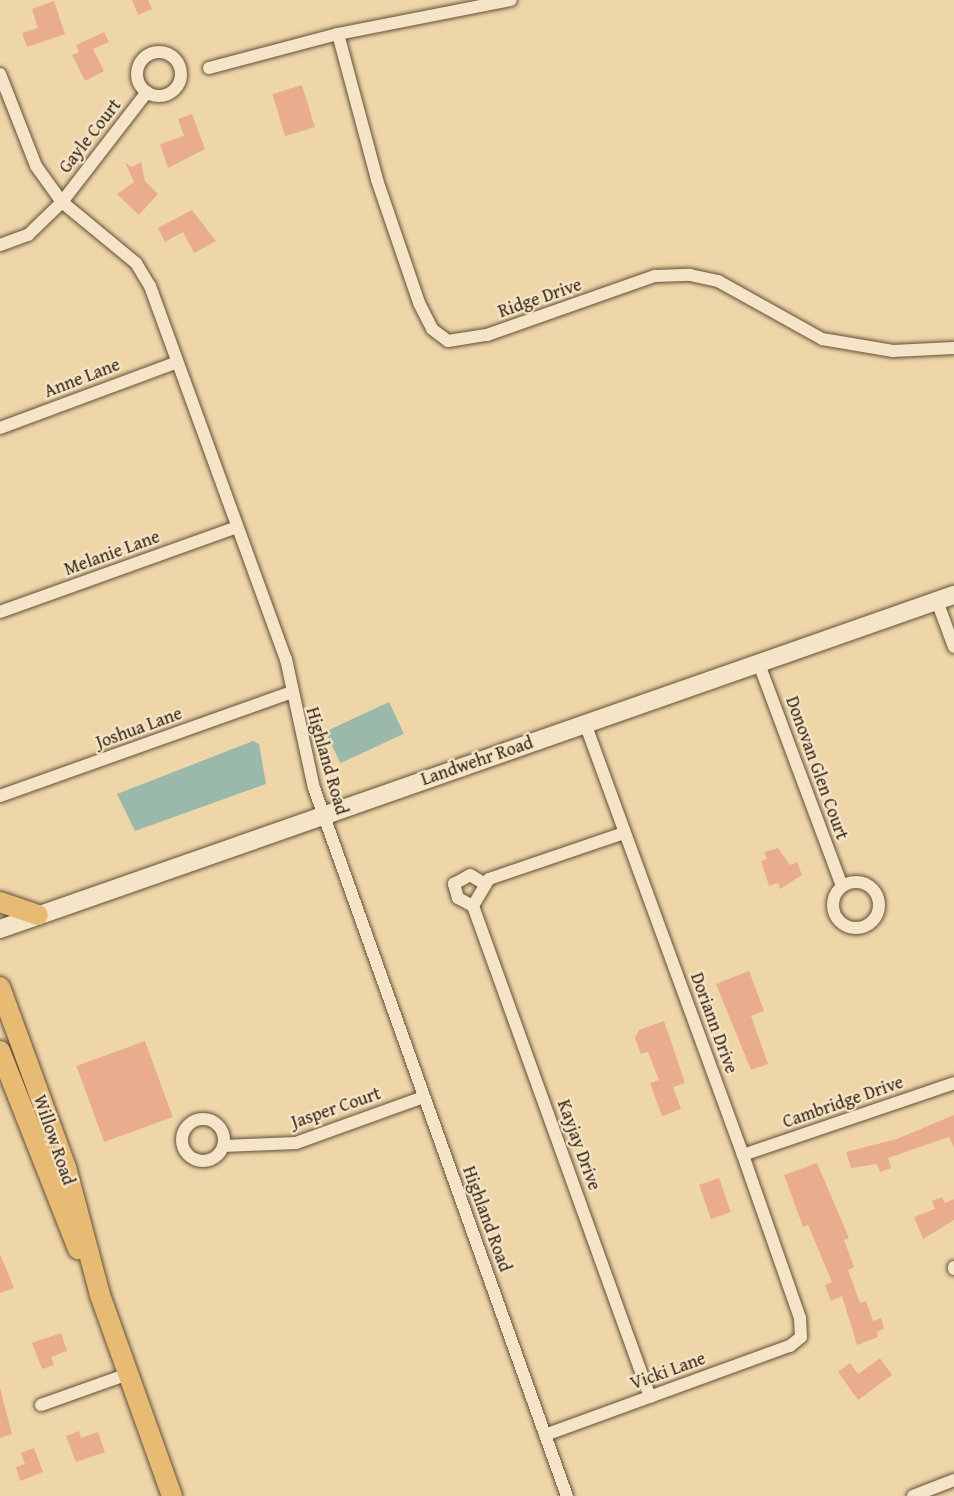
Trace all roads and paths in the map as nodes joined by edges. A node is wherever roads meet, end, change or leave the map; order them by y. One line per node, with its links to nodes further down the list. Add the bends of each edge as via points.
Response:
1 (511, 0): 2 (street)
2 (338, 34): 3 (street); 8 (street, Ridge Drive, via 377,180 419,303 432,329 448,341 488,335 655,276 690,275 718,281 822,339 893,351)
3 (209, 68)
4 (0, 74): 6 (street, Highland Road, via 36,166)
5 (147, 92): 6 (street, Gayle Court)
6 (62, 202): 7 (street, Gayle Court, via 28,235); 9 (street, Highland Road, via 136,263)
7 (0, 245)
8 (954, 348)
9 (177, 362): 10 (street, Anne Lane); 11 (street, Highland Road)
10 (0, 428)
11 (235, 528): 14 (street, Melanie Lane); 17 (street, Highland Road, via 285,659)
12 (954, 595): 13 (main road, Landwehr Road)
13 (937, 601): 15 (street); 16 (main road, Landwehr Road)
14 (0, 612)
15 (954, 647)
16 (759, 664): 18 (main road, Landwehr Road); 23 (street, Donovan Glen Court)
17 (289, 693): 19 (street, Joshua Lane); 20 (street, Highland Road)
18 (585, 724): 20 (main road, Landwehr Road); 21 (street, Doriann Drive)
19 (0, 796)
20 (323, 814): 26 (main road, Landwehr Road); 31 (street, Highland Road)
21 (624, 833): 22 (street, Kayjay Drive); 33 (street, Doriann Drive)
22 (485, 884): 25 (street); 25 (street, Kayjay Drive, via 463,875 454,885 458,898)
23 (842, 886)
24 (0, 902): 26 (main road)
25 (473, 906): 37 (street, Kayjay Drive)
26 (38, 915): 27 (main road, Landwehr Road)
27 (0, 929)
28 (0, 987): 34 (main road, Willow Road, via 66,1167)
29 (0, 1051): 34 (main road, Willow Road, via 50,1189)
30 (954, 1083): 33 (street, Cambridge Drive)
31 (424, 1097): 32 (street, Jasper Court, via 296,1143); 39 (street, Highland Road)
32 (223, 1146)
33 (743, 1155): 35 (street, Doriann Drive, via 800,1318)
34 (100, 1295): 36 (main road, Willow Road)
35 (801, 1337): 37 (street, Vicki Lane, via 790,1346)
36 (128, 1374): 38 (street); 41 (main road, Willow Road)
37 (650, 1396): 39 (street, Vicki Lane)
38 (41, 1406)
39 (545, 1436): 42 (street, Highland Road)
40 (954, 1480): 43 (street)
41 (172, 1496)
42 (567, 1496)
43 (913, 1496)

